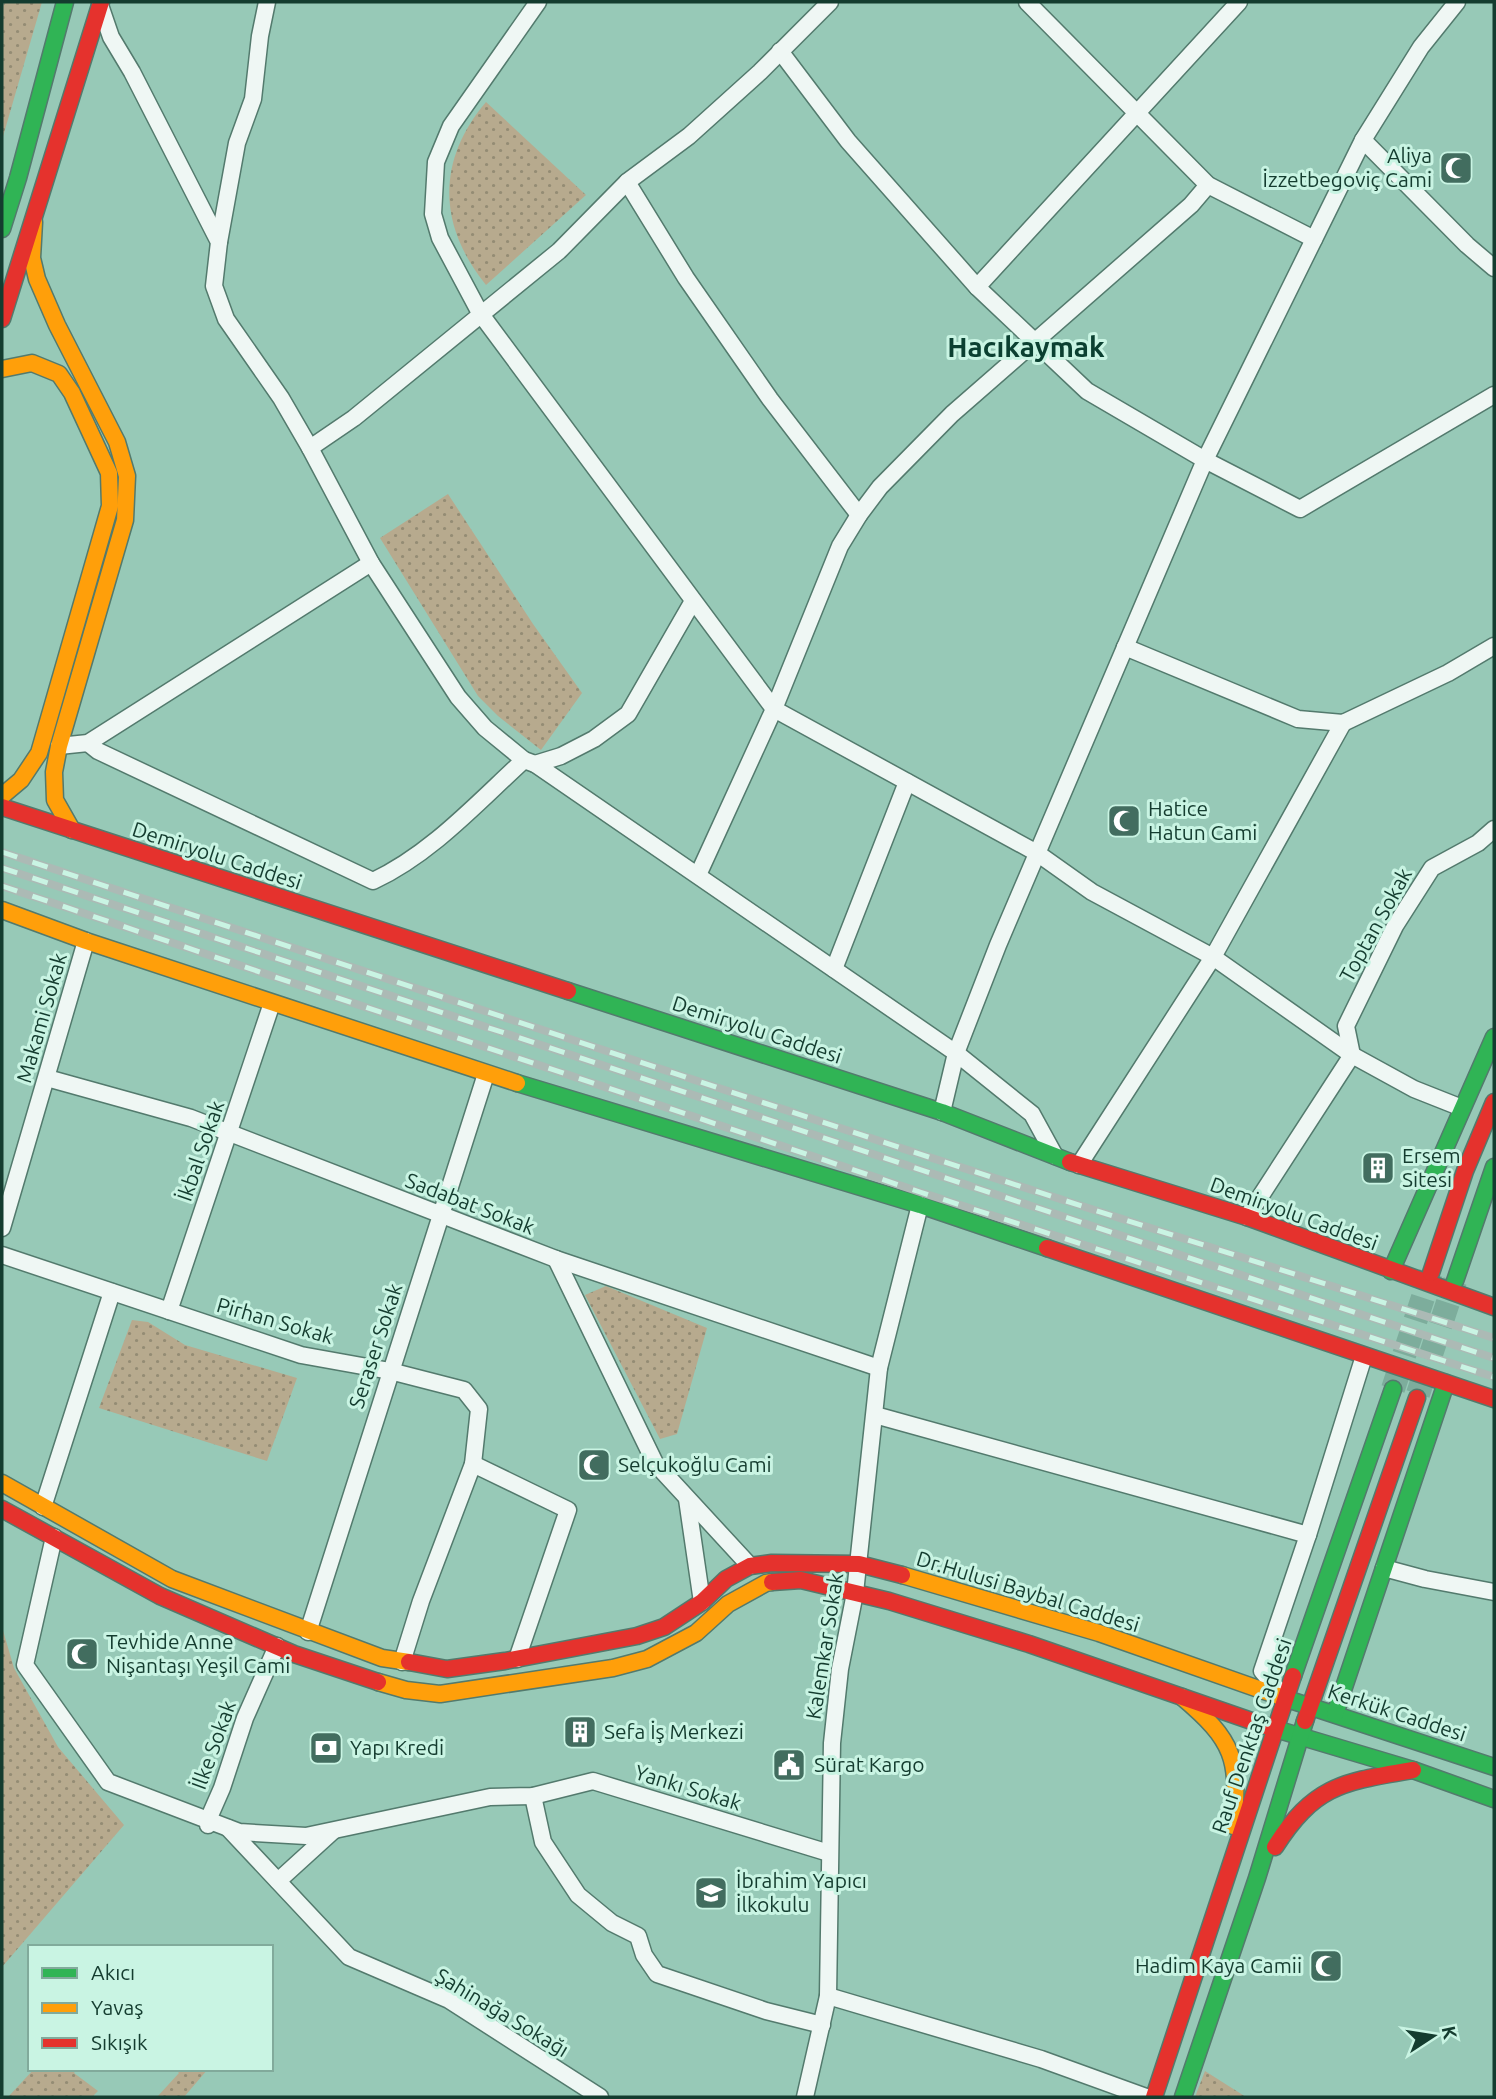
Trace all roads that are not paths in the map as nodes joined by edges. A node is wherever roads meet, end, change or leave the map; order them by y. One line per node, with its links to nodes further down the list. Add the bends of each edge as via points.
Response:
1 (65, 2): 12 (main road)
2 (267, 2): 19 (street, via 253,99 237,143)
3 (538, 2): 22 (street, via 451,126 436,162 436,226)
4 (830, 2): 9 (street)
5 (1027, 2): 10 (street)
6 (1239, 2): 10 (street)
7 (1457, 2): 11 (street, via 1420,47)
8 (100, 3): 16 (main road); 19 (street, via 111,37)
9 (780, 51): 13 (street, via 689,136); 21 (street, via 848,141)
10 (1137, 112): 14 (street); 21 (street)
11 (1363, 140): 18 (street); 20 (street)
12 (18, 178): 15 (street); 17 (main road)
13 (627, 182): 22 (street, via 559,251); 29 (street, via 686,278)
14 (1208, 186): 18 (street); 24 (street)
15 (2, 202)
16 (34, 222): 23 (main road); 37 (main road, via 32,258 37,279 117,442 127,476 125,520)
17 (2, 229)
18 (1314, 239): 28 (street)
19 (219, 242): 27 (street, via 214,286 226,319)
20 (1494, 268)
21 (977, 287): 24 (street)
22 (480, 313): 27 (street, via 354,418); 31 (street)
23 (2, 319)
24 (1034, 342): 28 (street, via 1087,391); 29 (street, via 952,414 880,487)
25 (2, 369): 40 (main road, via 32,363 59,374 109,473 110,506 39,753 21,780)
26 (1494, 395): 28 (street, via 1300,509)
27 (310, 447): 30 (street)
28 (1205, 460): 33 (street)
29 (859, 515): 34 (street, via 840,546)
30 (371, 563): 36 (street); 38 (street, via 458,697 485,728)
31 (693, 601): 34 (street); 38 (street, via 628,714 561,756)
32 (1494, 646): 35 (street)
33 (1125, 647): 35 (street, via 1298,719); 44 (street)
34 (774, 709): 39 (street); 45 (street)
35 (1343, 723): 48 (street)
36 (88, 743): 37 (street); 38 (street, via 373,881 395,871)
37 (59, 746): 43 (main road, via 55,800)
38 (529, 762): 45 (street)
39 (907, 782): 44 (street); 49 (street)
40 (2, 796)
41 (2, 807): 43 (main road, Demiryolu Caddesi)
42 (1494, 829): 53 (street, Toptan Sokak, via 1432,868 1395,926 1346,1026)
43 (72, 830): 58 (main road, Demiryolu Caddesi)
44 (1037, 853): 48 (street, via 1092,892); 52 (street)
45 (698, 875): 49 (street)
46 (2, 910): 47 (main road)
47 (86, 941): 50 (main road); 55 (street, Makami Sokak)
48 (1213, 957): 53 (street); 61 (street)
49 (834, 969): 52 (street)
50 (272, 1003): 54 (main road); 59 (street, İkbal Sokak)
51 (1494, 1037): 57 (main road)
52 (956, 1053): 58 (street); 60 (street, via 1032,1114)
53 (1352, 1055): 57 (street, via 1414,1089); 65 (street)
54 (486, 1074): 63 (main road); 64 (street, Seraser Sokak)
55 (47, 1078): 59 (street, Sadabat Sokak); 66 (street, Makami Sokak)
56 (1494, 1102): 70 (main road)
57 (1462, 1108): 69 (main road)
58 (942, 1112): 60 (main road, Demiryolu Caddesi)
59 (229, 1133): 64 (street, Sadabat Sokak); 74 (street, İkbal Sokak)
60 (1055, 1156): 61 (main road, Demiryolu Caddesi)
61 (1079, 1165): 65 (main road, Demiryolu Caddesi)
62 (1494, 1167): 71 (main road)
63 (920, 1205): 75 (main road); 76 (street, Kalemkar Sokak)
64 (441, 1215): 68 (street, Sadabat Sokak); 77 (street, Seraser Sokak)
65 (1247, 1217): 69 (main road, Demiryolu Caddesi)
66 (2, 1228)
67 (2, 1255): 72 (street, Pirhan Sokak)
68 (556, 1259): 76 (street, Sadabat Sokak); 85 (street, via 655,1463)
69 (1391, 1271): 73 (main road, Demiryolu Caddesi)
70 (1431, 1273)
71 (1455, 1281)
72 (112, 1292): 74 (street, Pirhan Sokak); 86 (street)
73 (1494, 1307)
74 (169, 1311): 77 (street, Pirhan Sokak, via 302,1355)
75 (1364, 1356): 78 (main road); 88 (street)
76 (879, 1368): 82 (street, Kalemkar Sokak)
77 (390, 1371): 83 (street, Pirhan Sokak, via 464,1390 479,1409); 96 (street, Seraser Sokak)
78 (1446, 1383): 81 (main road); 92 (main road)
79 (1393, 1389): 101 (main road, Rauf Denktaş Caddesi)
80 (1417, 1398): 102 (main road)
81 (1494, 1399)
82 (875, 1415): 88 (street); 90 (street, Kalemkar Sokak)
83 (473, 1464): 98 (street, via 568,1510); 99 (street, Pirhan Sokak)
84 (2, 1483): 86 (main road)
85 (687, 1499): 91 (street); 95 (street)
86 (43, 1507): 96 (main road, via 172,1579)
87 (2, 1509): 89 (main road)
88 (1308, 1535): 101 (street, via 1262,1671)
89 (54, 1537): 97 (main road, via 160,1596); 110 (street, via 26,1665 108,1782)
90 (859, 1564): 91 (main road, Dr.Hulusi Baybal Caddesi); 94 (street, Kalemkar Sokak); 101 (main road, Dr.Hulusi Baybal Caddesi, via 1099,1633)
91 (750, 1566): 95 (main road, via 726,1579)
92 (1384, 1568): 93 (street); 103 (main road)
93 (1494, 1592)
94 (855, 1593): 97 (main road, via 801,1580 766,1583 728,1604 696,1633 647,1660 440,1695 361,1678); 100 (main road, via 1029,1644); 113 (street, Kalemkar Sokak, via 832,1743)
95 (702, 1602): 98 (main road, via 663,1627 637,1636)
96 (308, 1632): 99 (main road)
97 (277, 1646): 110 (street, İlke Sokak, via 245,1718)
98 (517, 1659): 99 (main road, via 447,1669)
99 (402, 1662)
100 (1182, 1697): 104 (main road); 116 (main road, via 1216,1726 1234,1757 1237,1784)
101 (1286, 1699): 102 (main road, Kerkük Caddesi); 104 (main road, Rauf Denktaş Caddesi)
102 (1310, 1706): 103 (main road, Kerkük Caddesi); 105 (main road)
103 (1335, 1714): 106 (main road, Kerkük Caddesi)
104 (1275, 1729): 105 (main road); 116 (main road, Rauf Denktaş Caddesi)
105 (1300, 1737): 107 (main road); 114 (main road)
106 (1494, 1767)
107 (1413, 1770): 109 (main road); 114 (main road, via 1350,1782 1317,1794 1283,1832)
108 (533, 1796): 112 (street, Yankı Sokak, via 490,1797); 113 (street, Yankı Sokak, via 593,1781); 118 (street, via 543,1842 578,1895 612,1923 638,1936 657,1974)
109 (1494, 1798)
110 (208, 1823): 111 (street)
111 (228, 1828): 112 (street, Yankı Sokak, via 306,1836); 115 (street, Şahinağa Sokağı)
112 (334, 1830): 115 (street)
113 (829, 1853): 117 (street, Kalemkar Sokak)
114 (1257, 1878): 123 (main road)
115 (278, 1881): 119 (street, Şahinağa Sokağı, via 349,1957 449,2000)
116 (1225, 1882): 122 (main road, Rauf Denktaş Caddesi)
117 (828, 1996): 118 (street, Kalemkar Sokak); 121 (street, via 1041,2059)
118 (822, 2025): 120 (street, Kalemkar Sokak)
119 (600, 2097)
120 (805, 2097)
121 (1146, 2097)
122 (1154, 2097)
123 (1182, 2097)

